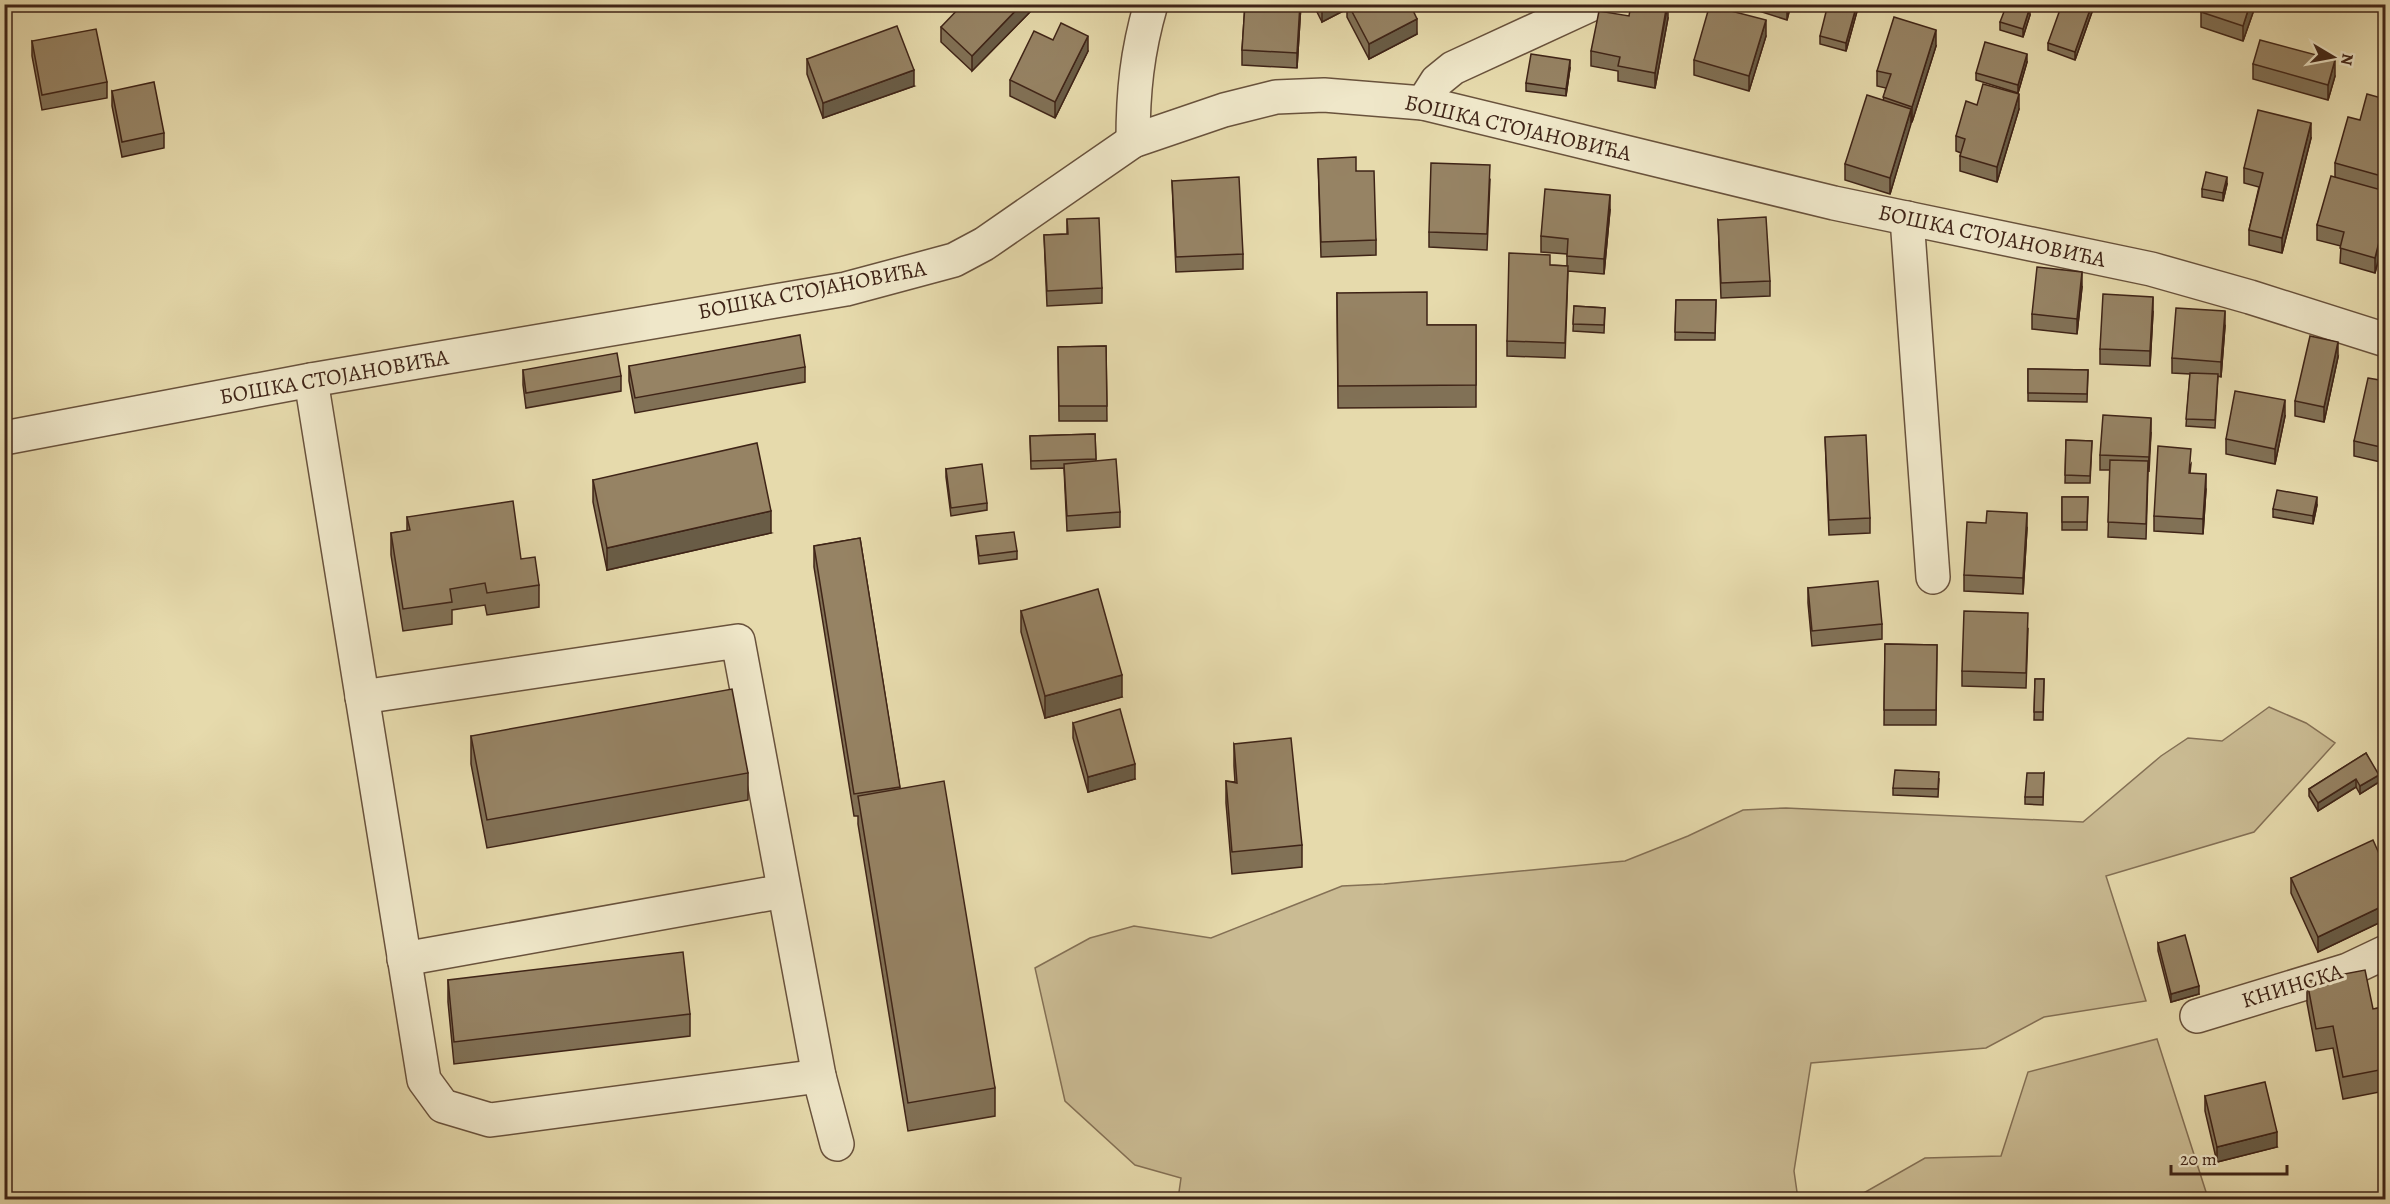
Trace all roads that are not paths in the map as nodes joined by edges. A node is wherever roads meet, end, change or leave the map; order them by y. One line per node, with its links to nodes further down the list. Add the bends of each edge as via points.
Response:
1 (1151, 4): 4 (street, via 1135,80)
2 (1592, 4): 3 (street, via 1444,72)
3 (1423, 103): 4 (street, БОШКА СТОЈАНОВИЋА, via 1324,95 1276,97); 5 (street, БОШКА СТОЈАНОВИЋА)
4 (1133, 141): 7 (street, БОШКА СТОЈАНОВИЋА, via 984,244 954,260 925,269 846,288)
5 (1907, 218): 6 (street, БОШКА СТОЈАНОВИЋА, via 2151,269); 9 (street)
6 (2385, 340)
7 (311, 380): 8 (street, БОШКА СТОЈАНОВИЋА); 10 (street)
8 (4, 438)
9 (1933, 577)
10 (362, 697): 11 (street, via 738,641); 13 (street)
11 (784, 891): 13 (street); 15 (street)
12 (2385, 952): 14 (street, КНИНСКА, via 2348,970)
13 (404, 959): 15 (street, via 424,1080 443,1106 490,1120)
14 (2197, 1016)
15 (819, 1076): 16 (street)
16 (837, 1144)

